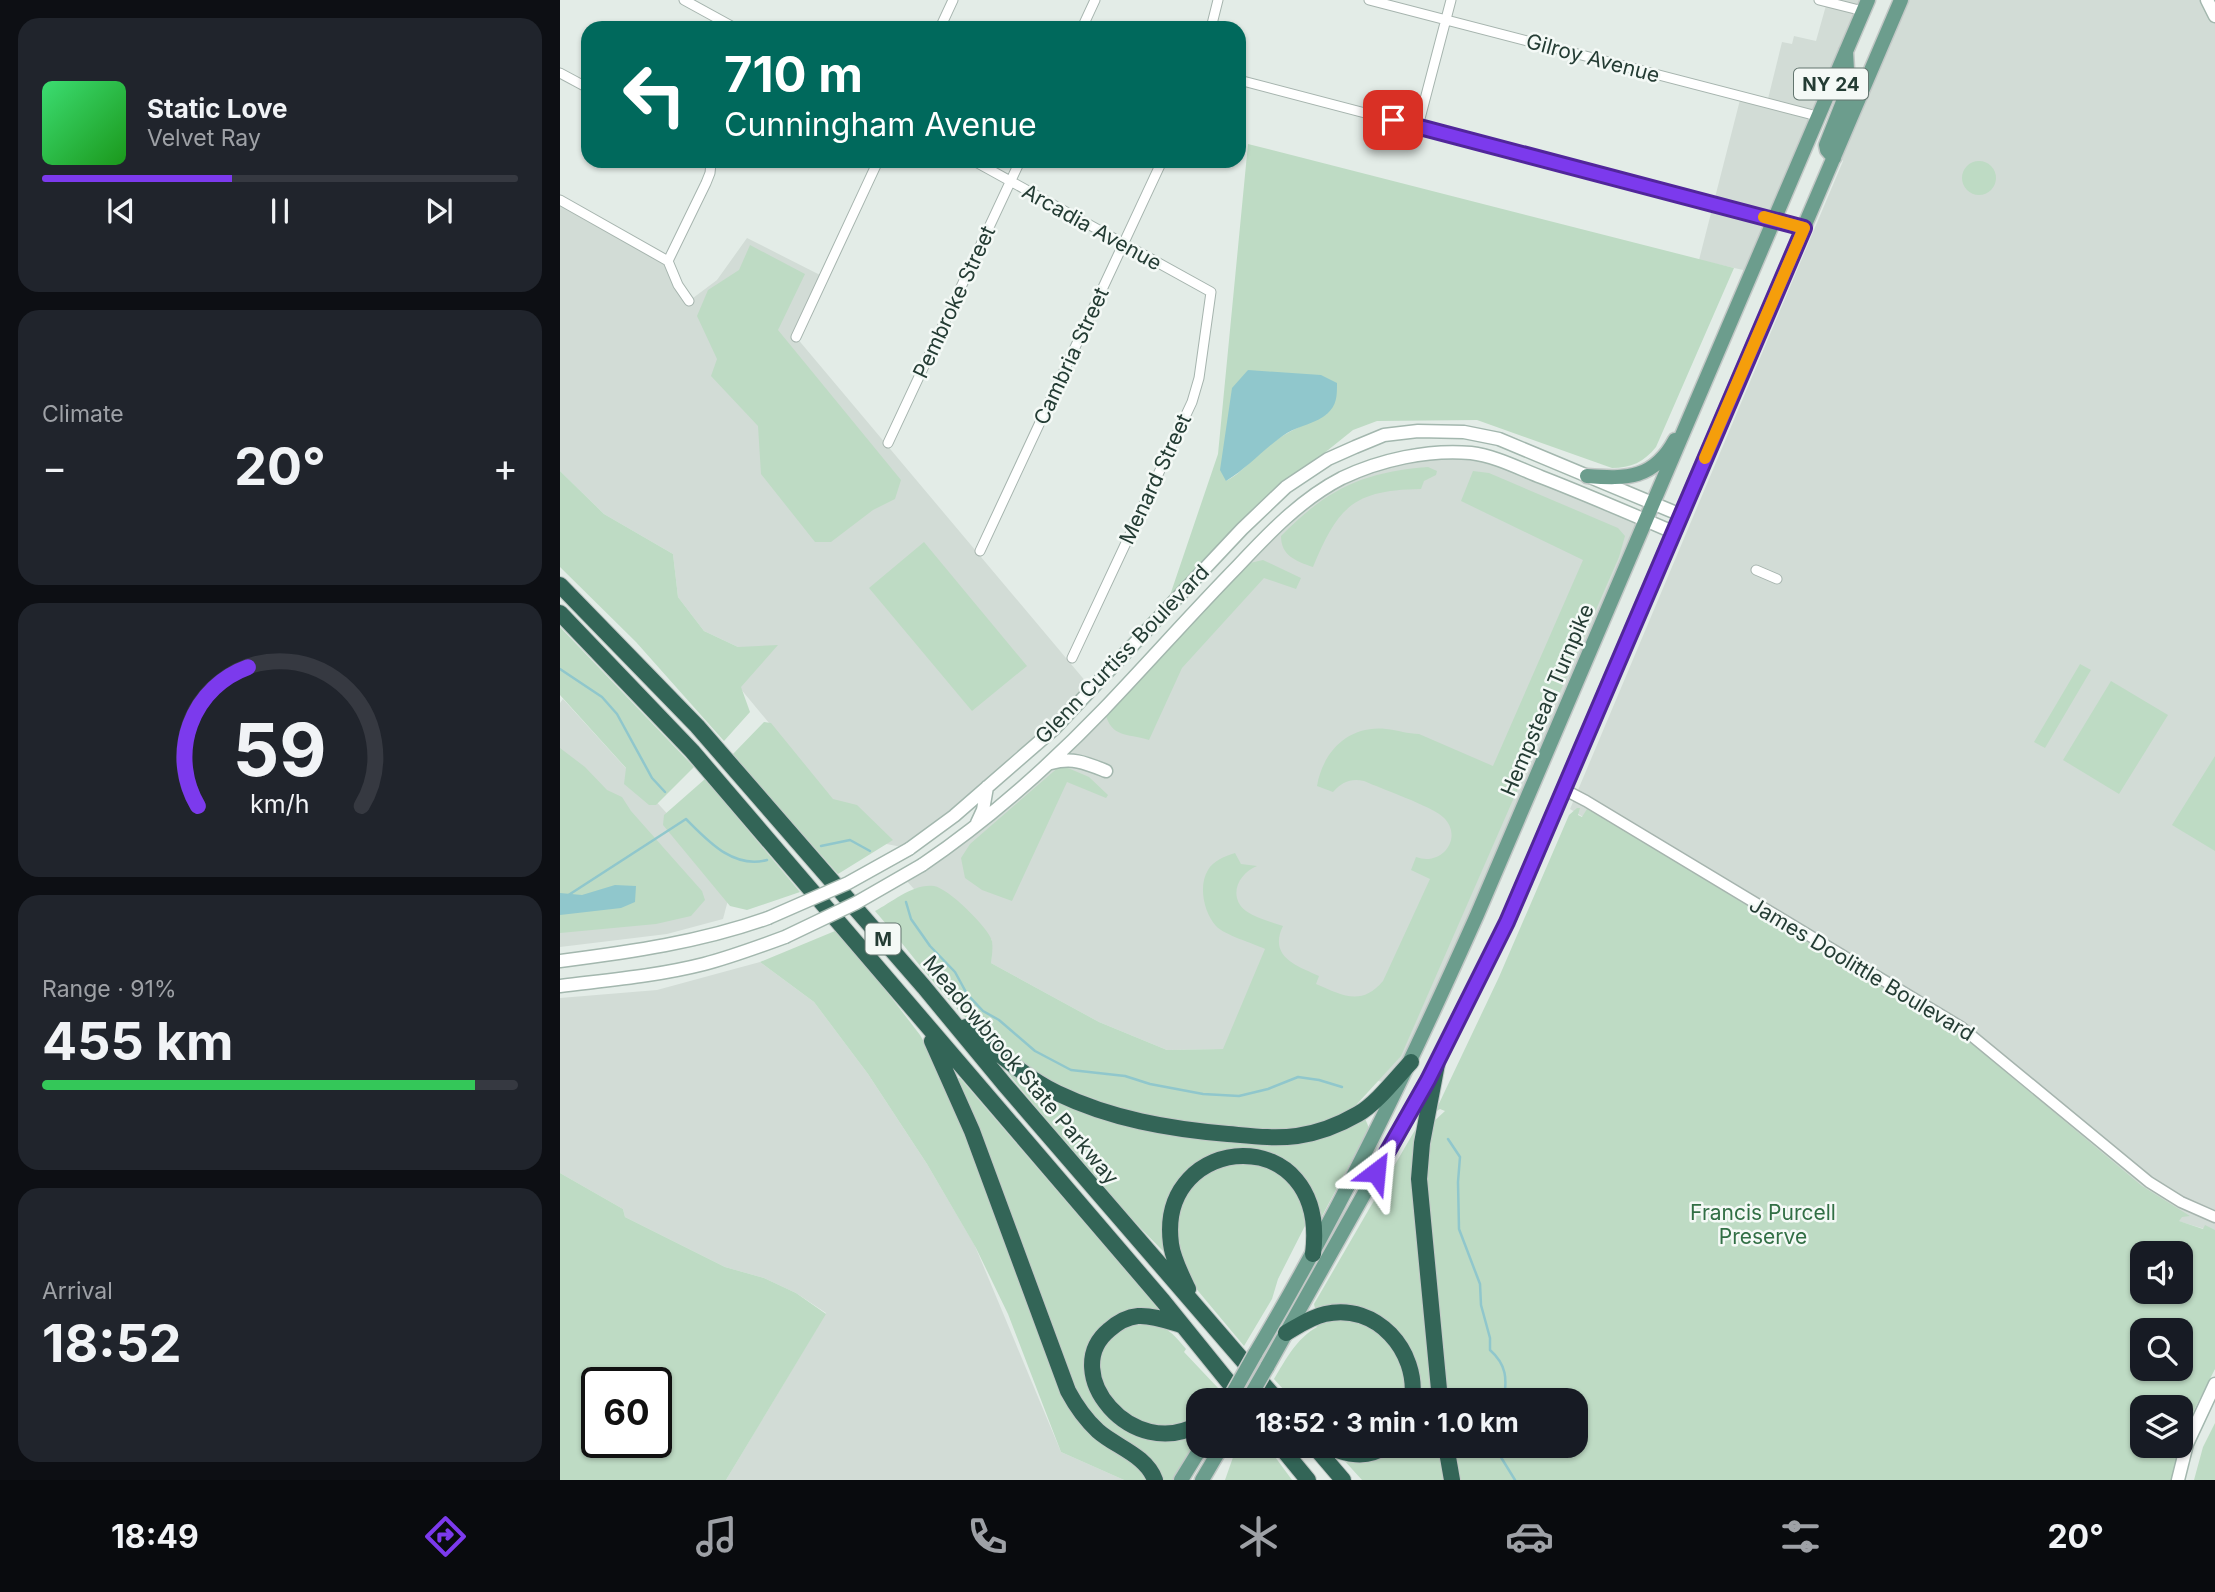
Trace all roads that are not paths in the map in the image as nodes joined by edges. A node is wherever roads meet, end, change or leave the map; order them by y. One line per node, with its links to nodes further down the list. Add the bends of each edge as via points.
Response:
1 (684, 0): 13 (street)
2 (1095, 0): 15 (street)
3 (1218, 0): 16 (street)
4 (1369, 0): 12 (street, Gilroy Avenue)
5 (1451, 0): 12 (street)
6 (1819, 0): 10 (street)
7 (1901, 0): 23 (main road, NY 24)
8 (2207, 0): 11 (main road)
9 (952, 1): 14 (street)
10 (1866, 5): 17 (main road, Hempstead Turnpike / NY 24)
11 (2215, 16)
12 (1445, 20): 21 (street, Gilroy Avenue); 22 (street)
13 (722, 21)
14 (943, 21)
15 (1085, 21)
16 (1213, 21)
17 (1846, 51): 21 (main road, Hempstead Turnpike / NY 24); 23 (main road, via 1848,89 1826,145)
18 (560, 73): 20 (street)
19 (1246, 82): 22 (street)
20 (581, 84)
21 (1817, 116): 31 (main road, Hempstead Turnpike / NY 24)
22 (1418, 126): 31 (street)
23 (1834, 158): 32 (main road, NY 24)
24 (711, 168): 34 (street)
25 (875, 168): 37 (street)
26 (987, 168): 29 (street, Arcadia Avenue)
27 (1016, 168): 29 (street, Pembroke Street)
28 (1159, 168): 33 (street, Cambria Street)
29 (1010, 181): 33 (street, Arcadia Avenue); 40 (street, Pembroke Street)
30 (560, 200): 34 (street)
31 (1774, 220): 32 (street); 38 (main road, Hempstead Turnpike / NY 24)
32 (1804, 228): 44 (main road, NY 24)
33 (1123, 244): 35 (street, Arcadia Avenue); 47 (street, Cambria Street)
34 (668, 261): 36 (street)
35 (1210, 292): 52 (street, Menard Street, via 1192,402)
36 (689, 301)
37 (796, 337)
38 (1699, 400): 42 (main road, via 1656,464 1621,479); 43 (main road, Hempstead Turnpike / NY 24)
39 (1474, 434): 41 (main road); 42 (main road, Glenn Curtiss Boulevard, via 1499,439); 55 (main road, Glenn Curtiss Boulevard, via 1418,431 1384,435 1328,459 1286,487 1064,718)
40 (888, 443)
41 (1471, 453): 45 (main road, Glenn Curtiss Boulevard, via 1495,458); 53 (main road, Glenn Curtiss Boulevard, via 1404,457 1341,479 1299,506)
42 (1587, 476): 43 (main road, Glenn Curtiss Boulevard)
43 (1654, 504): 44 (main road, Glenn Curtiss Boulevard); 45 (main road, Hempstead Turnpike / NY 24)
44 (1681, 515): 46 (main road, NY 24)
45 (1647, 521): 46 (main road, Glenn Curtiss Boulevard); 62 (main road, Hempstead Turnpike / NY 24)
46 (1673, 532): 56 (main road, NY 24)
47 (979, 551)
48 (1756, 570): 49 (street)
49 (1777, 579)
50 (560, 585): 60 (highway, Meadowbrook State Parkway / M, via 697,726)
51 (560, 613): 61 (highway, Meadowbrook State Parkway / M, via 692,751)
52 (1072, 657)
53 (1048, 764): 54 (main road, via 1077,760); 57 (main road, Glenn Curtiss Boulevard)
54 (1106, 771)
55 (987, 787): 57 (main road); 58 (main road, Glenn Curtiss Boulevard, bridge, via 909,849 848,883 768,918 650,948)
56 (1563, 789): 63 (main road, NY 24, via 1507,922); 64 (street, James Doolittle Boulevard, via 1961,1027 2149,1182)
57 (975, 826): 59 (main road, Glenn Curtiss Boulevard, bridge, via 922,865 785,937 701,965)
58 (560, 961)
59 (560, 986)
60 (943, 1010): 62 (highway, via 1023,1073 1057,1092 1120,1117 1205,1132 1270,1138 1330,1128 1360,1113); 66 (highway, Meadowbrook State Parkway / M)
61 (926, 1026): 67 (highway, Meadowbrook State Parkway / M); 83 (highway, via 972,1130 1068,1391 1085,1418 1142,1461)
62 (1411, 1062): 65 (main road, Hempstead Turnpike / NY 24)
63 (1437, 1064): 68 (main road, NY 24); 75 (highway, via 1419,1179)
64 (2215, 1217)
65 (1313, 1254): 66 (highway, via 1310,1203 1290,1172 1263,1158 1235,1155 1216,1160 1189,1179 1171,1223 1174,1257); 70 (main road, Hempstead Turnpike / NY 24, bridge)
66 (1194, 1304): 73 (highway, Meadowbrook State Parkway / M)
67 (1181, 1325): 71 (highway, Meadowbrook State Parkway / M); 76 (highway, via 1140,1316 1118,1322 1104,1334 1093,1363 1105,1402 1116,1416 1144,1431 1172,1433)
68 (1286, 1333): 72 (main road, NY 24, bridge); 74 (highway, via 1325,1314 1354,1313 1371,1319 1395,1338 1407,1357)
69 (2215, 1384): 90 (main road, via 2187,1444)
70 (1235, 1388)
71 (1236, 1388)
72 (1253, 1388)
73 (1267, 1388)
74 (1414, 1388)
75 (1439, 1388)
76 (1186, 1428)
77 (1195, 1458): 84 (main road)
78 (1215, 1458): 85 (main road)
79 (1287, 1458): 86 (highway)
80 (1289, 1458): 87 (highway)
81 (1324, 1458): 88 (highway)
82 (1448, 1458): 89 (highway)
83 (1155, 1480)
84 (1181, 1480)
85 (1202, 1480)
86 (1302, 1480)
87 (1308, 1480)
88 (1343, 1480)
89 (1452, 1480)
90 (2178, 1480)

